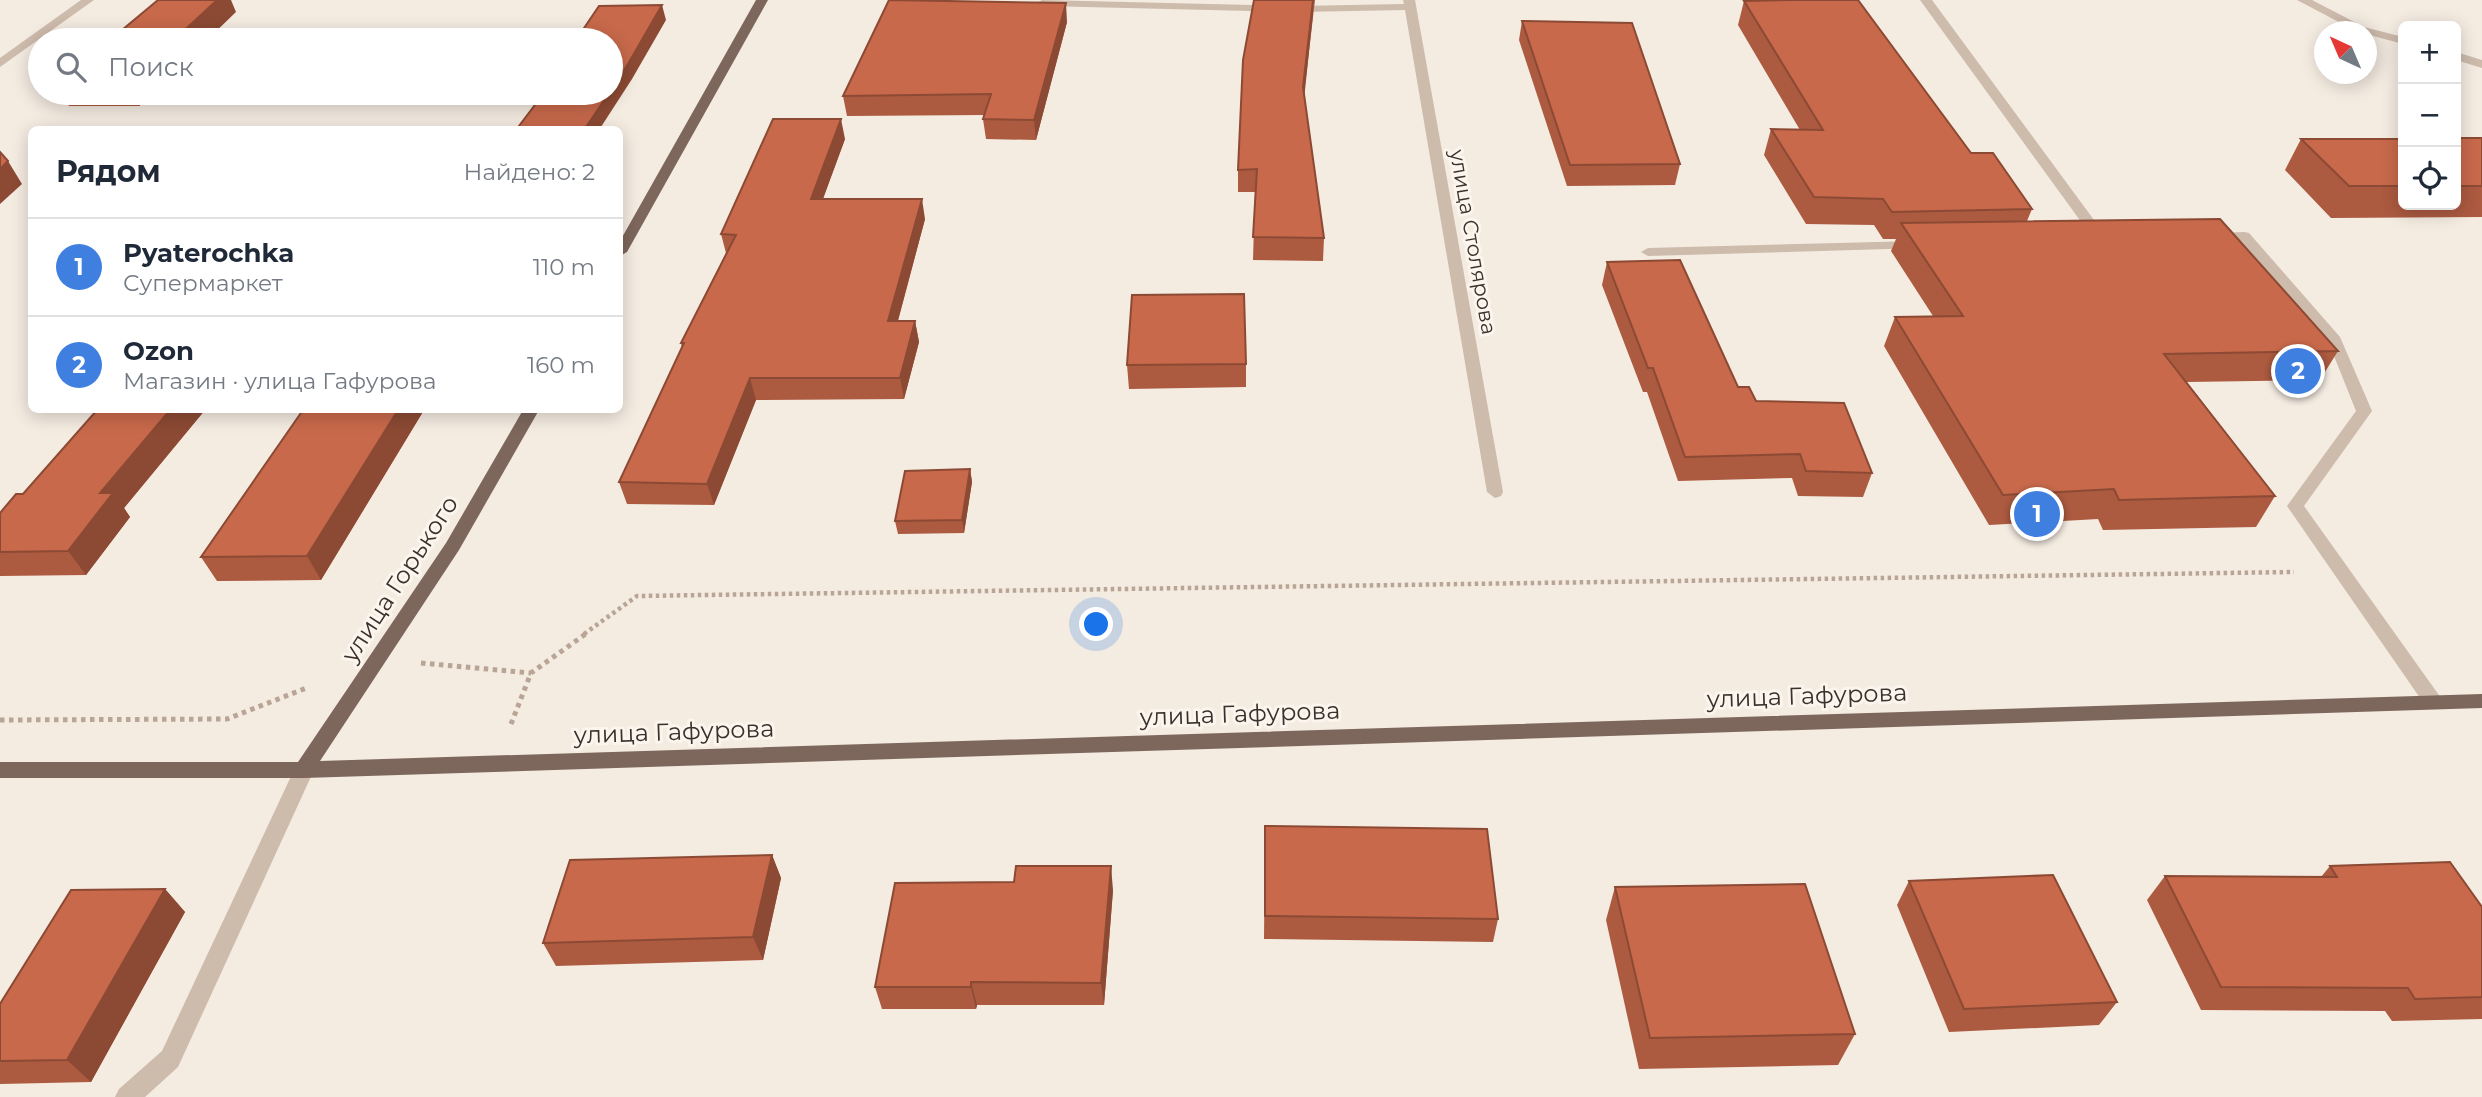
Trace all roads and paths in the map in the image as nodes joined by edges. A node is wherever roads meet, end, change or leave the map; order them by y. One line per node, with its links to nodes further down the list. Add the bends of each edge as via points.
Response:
1 (88, 0): 7 (street)
2 (762, 0): 16 (main road)
3 (1926, 0): 14 (street)
4 (2303, 0): 8 (street, via 2360,29)
5 (1032, 3): 6 (street, via 1297,9)
6 (1410, 3): 19 (street, улица Столярова)
7 (49, 28)
8 (2398, 40)
9 (28, 43): 11 (street)
10 (2461, 58): 12 (street)
11 (0, 63)
12 (2482, 64)
13 (2205, 237): 20 (street, via 2244,236 2335,340 2364,411 2295,506)
14 (2102, 240)
15 (1937, 245): 17 (street)
16 (623, 247)
17 (1648, 252)
18 (529, 413): 21 (main road, улица Горького, via 453,546)
19 (1495, 492)
20 (2341, 571): 22 (path, via 637,596); 25 (street)
21 (379, 659): 22 (path); 29 (main road, улица Горького)
22 (531, 673): 27 (path)
23 (316, 684): 26 (path, via 228,719)
24 (2482, 701): 25 (main road, улица Гафурова)
25 (2434, 702): 27 (main road, улица Гафурова)
26 (0, 720)
27 (495, 764): 29 (main road, улица Гафурова)
28 (0, 770): 29 (main road, улица Гафурова)
29 (304, 770): 30 (street, via 170,1059)
30 (127, 1097)

